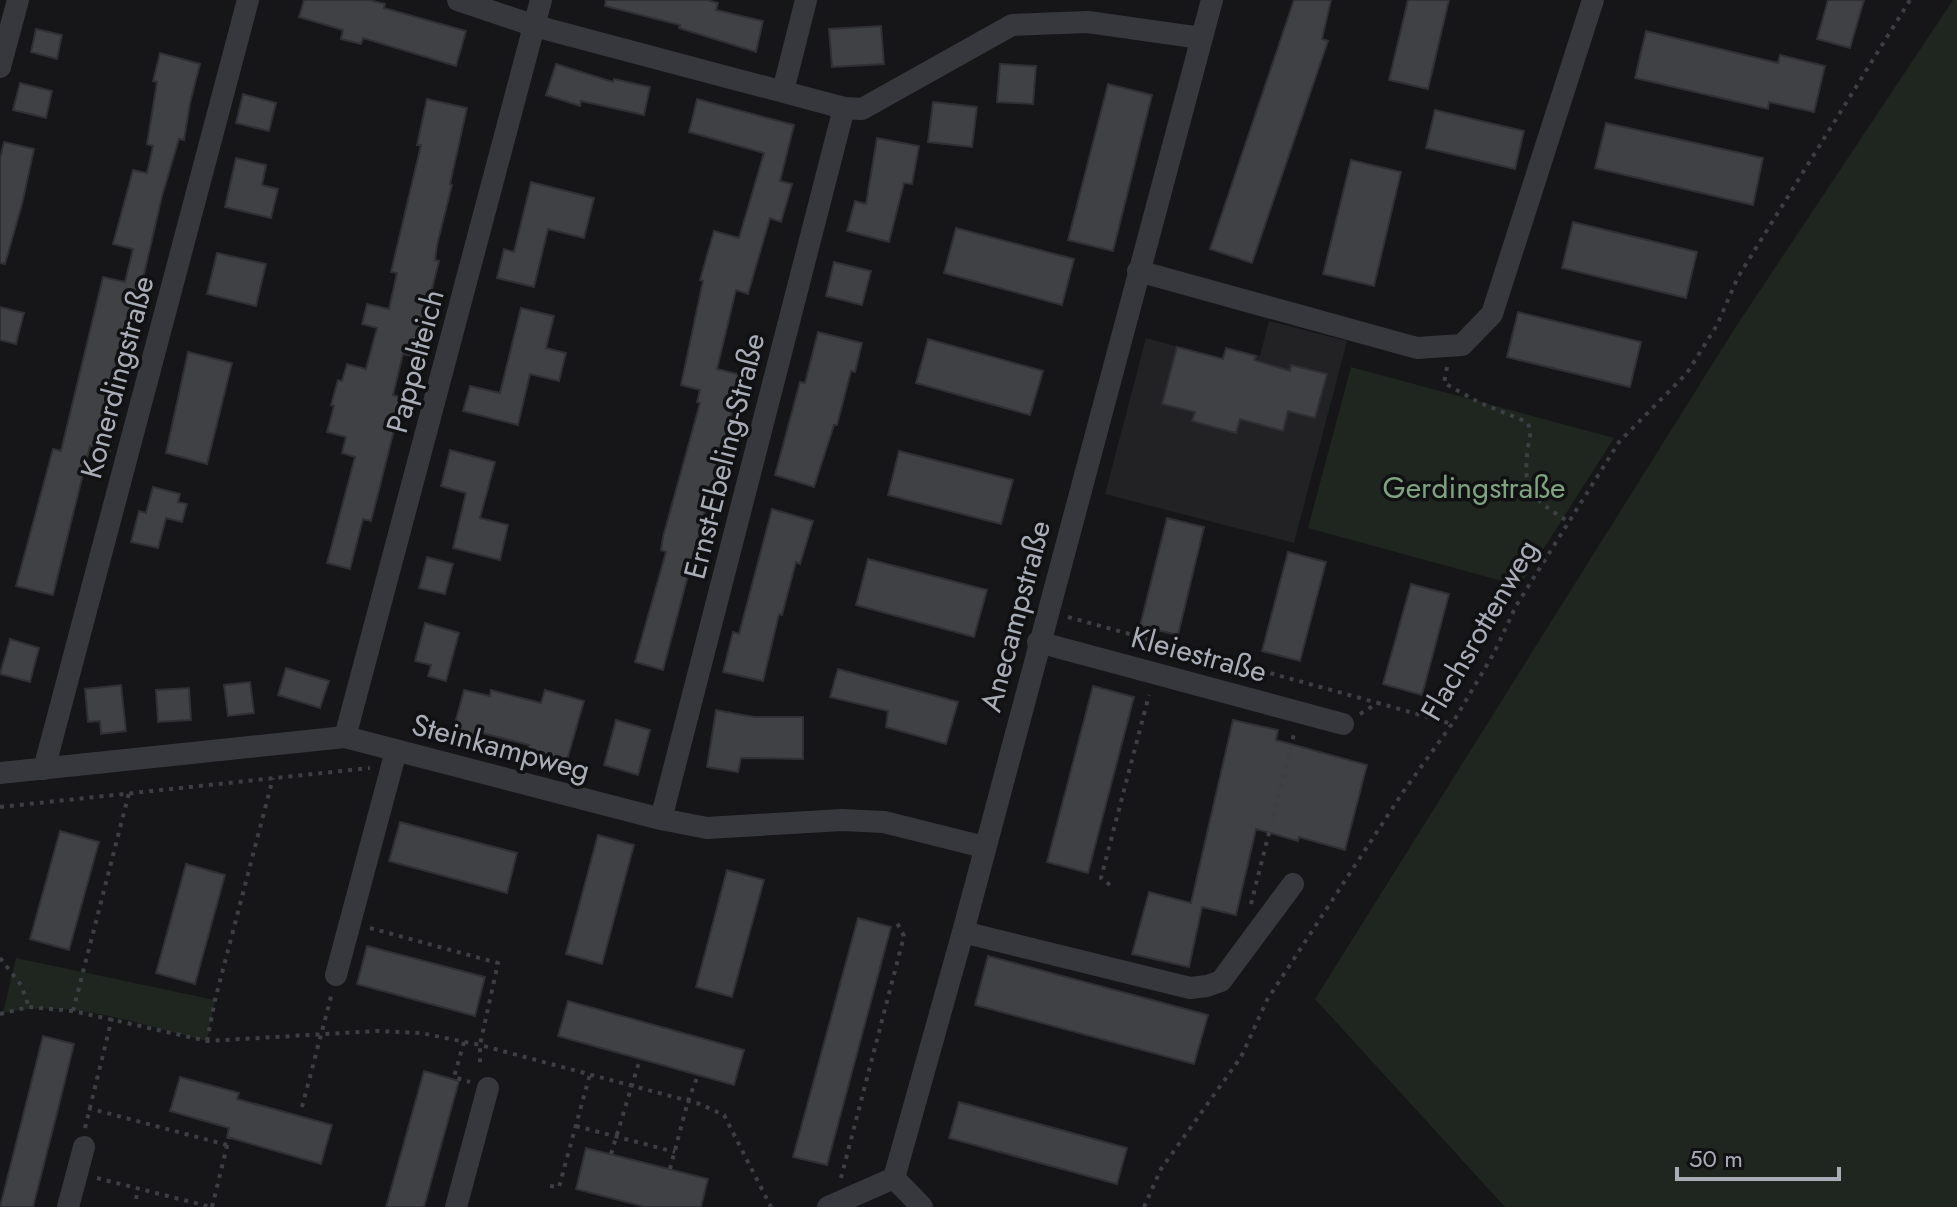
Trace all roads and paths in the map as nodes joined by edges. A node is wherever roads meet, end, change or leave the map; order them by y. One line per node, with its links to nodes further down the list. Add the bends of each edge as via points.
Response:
1 (18, 0): 11 (street)
2 (248, 0): 26 (street, Konerdingstraße)
3 (458, 0): 9 (street)
4 (541, 0): 9 (street, Pappelteich)
5 (806, 0): 12 (street)
6 (1212, 0): 10 (street, Anecampstraße)
7 (1593, 0): 15 (street, via 1492,314 1462,345)
8 (1910, 0): 16 (path, Flachsrottenweg, via 1738,277 1687,373 1619,442)
9 (535, 26): 12 (street); 24 (street, Pappelteich)
10 (1201, 38): 13 (street, via 1088,22 1012,25 862,109); 14 (street, Anecampstraße)
11 (0, 67)
12 (783, 91): 13 (street)
13 (844, 108): 31 (street, Ernst-Ebeling-Straße)
14 (1138, 271): 15 (street, via 1417,348); 17 (street, Anecampstraße)
15 (1452, 346): 16 (path, via 1444,383 1527,422 1528,490)
16 (1569, 522): 23 (path, Flachsrottenweg)
17 (1047, 611): 18 (street, Anecampstraße); 20 (path)
18 (1038, 642): 19 (street, Kleiestraße); 32 (street, Anecampstraße)
19 (1155, 673): 21 (street, Kleiestraße); 34 (path, via 1101,878)
20 (1378, 703): 22 (path); 23 (path)
21 (1300, 712): 22 (street, Kleiestraße); 35 (path)
22 (1343, 724)
23 (1452, 724): 76 (path, Flachsrottenweg, via 1267,1000 1241,1057 1161,1169)
24 (345, 737): 25 (street, Steinkampweg); 26 (street, Steinkampweg)
25 (394, 758): 28 (path); 31 (street, Steinkampweg); 37 (street)
26 (44, 769): 27 (street, Steinkampweg)
27 (0, 773)
28 (273, 778): 29 (path); 46 (path)
29 (129, 793): 30 (path); 42 (path)
30 (0, 807)
31 (661, 819): 32 (street, Steinkampweg, via 707,828 884,822)
32 (984, 847): 38 (street, Anecampstraße)
33 (1293, 884): 38 (street, via 1221,981 1207,986 1190,988 1143,978)
34 (1110, 885)
35 (1248, 912)
36 (895, 919): 70 (path, via 904,936)
37 (351, 922): 40 (street); 48 (path, via 498,963)
38 (963, 932): 66 (street, Anecampstraße)
39 (0, 958): 41 (path, via 21,985)
40 (336, 975): 45 (path)
41 (29, 1007): 42 (path); 43 (path)
42 (73, 1011): 44 (path)
43 (0, 1014)
44 (112, 1018): 46 (path); 56 (path)
45 (321, 1036): 46 (path); 47 (path, via 377,1031); 55 (path)
46 (207, 1041)
47 (464, 1042): 48 (path); 53 (path, via 454,1077)
48 (480, 1045): 50 (path)
49 (640, 1059): 52 (path)
50 (590, 1074): 52 (path); 57 (path)
51 (698, 1075): 54 (path)
52 (631, 1085): 54 (path); 58 (path)
53 (488, 1088): 73 (street)
54 (688, 1101): 62 (path); 74 (path, via 724,1115)
55 (302, 1107)
56 (88, 1108): 60 (path); 61 (path)
57 (576, 1126): 58 (path); 67 (path, via 559,1187)
58 (617, 1136): 62 (path); 63 (path)
59 (229, 1138): 60 (path)
60 (227, 1145): 72 (path)
61 (84, 1147): 65 (street)
62 (675, 1152): 64 (path)
63 (611, 1154)
64 (670, 1169)
65 (77, 1172): 68 (path); 71 (street)
66 (894, 1178): 70 (street); 75 (street)
67 (550, 1186)
68 (138, 1188): 69 (path); 72 (path)
69 (136, 1199)
70 (831, 1206)
71 (68, 1207)
72 (212, 1207)
73 (456, 1207)
74 (771, 1207)
75 (922, 1207)
76 (1144, 1207)

